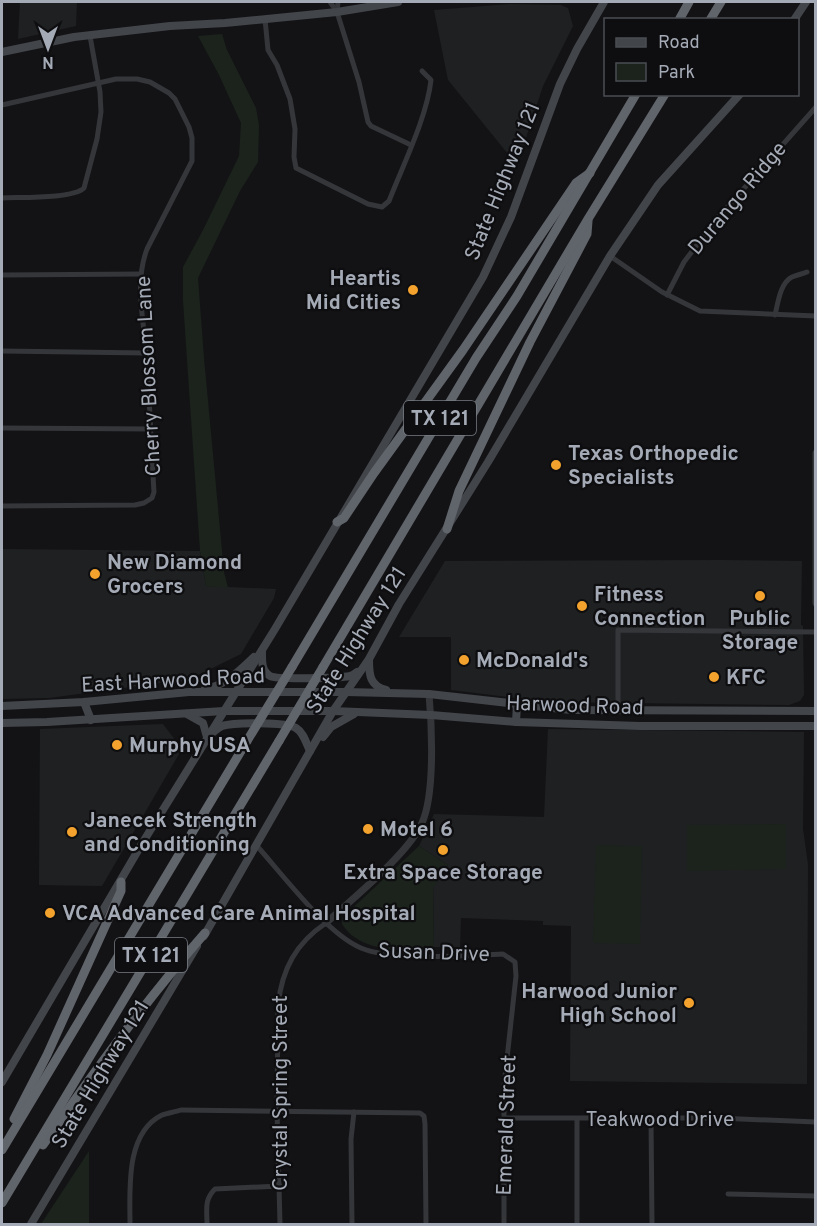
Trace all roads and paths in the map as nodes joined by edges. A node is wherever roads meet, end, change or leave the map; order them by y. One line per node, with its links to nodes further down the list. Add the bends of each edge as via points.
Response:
1 (330, 2): 8 (street)
2 (339, 2): 8 (street)
3 (398, 2): 8 (main road)
4 (604, 2): 39 (main road, State Highway 121, via 560,84 512,217 488,267)
5 (689, 2): 9 (highway)
6 (720, 2): 10 (highway)
7 (806, 2): 11 (main road)
8 (337, 12): 12 (main road); 22 (street, via 368,122)
9 (680, 18)
10 (711, 18)
11 (795, 18)
12 (265, 19): 13 (main road); 22 (street, via 268,50 290,99 296,168 380,207 389,201)
13 (90, 36): 14 (main road); 16 (street)
14 (2, 52)
15 (422, 71): 22 (street, via 430,80 430,90)
16 (98, 83): 20 (street, Cherry Blossom Lane); 24 (street, via 101,112 97,139 81,191); 28 (street, Cherry Blossom Lane, via 137,80 162,87 175,99 192,138 192,161 147,249)
17 (635, 96): 23 (highway, TX 121)
18 (664, 96): 25 (highway, TX 121)
19 (738, 96): 26 (main road, State Highway 121, via 658,185)
20 (2, 105)
21 (816, 107): 30 (street, Durango Ridge, via 716,220 684,262)
22 (411, 145)
23 (592, 172): 39 (highway, via 576,183 463,350 344,518); 81 (highway, TX 121, bridge, via 476,358)
24 (2, 198)
25 (588, 219): 40 (highway, via 587,234 459,491); 82 (highway, TX 121, bridge)
26 (610, 256): 30 (street); 40 (main road, State Highway 121)
27 (807, 272): 31 (street, via 785,285)
28 (141, 274): 29 (street); 34 (street, Cherry Blossom Lane)
29 (2, 275)
30 (667, 295): 31 (street, via 700,311)
31 (775, 315): 32 (street)
32 (816, 316)
33 (2, 351): 34 (street)
34 (146, 353): 36 (street, Cherry Blossom Lane)
35 (2, 428): 36 (street)
36 (150, 429): 38 (street, Cherry Blossom Lane, via 154,492 144,503)
37 (816, 453): 41 (street)
38 (2, 506)
39 (337, 522): 43 (main road, State Highway 121)
40 (447, 529): 44 (main road, State Highway 121)
41 (816, 603)
42 (816, 632): 53 (street, via 618,630)
43 (262, 650): 44 (main road, via 264,670 274,677 351,676); 45 (main road, via 228,680 213,688); 47 (main road, State Highway 121)
44 (369, 659): 46 (main road, State Highway 121); 48 (main road, via 373,683)
45 (189, 692): 47 (main road, East Harwood Road); 50 (main road, East Harwood Road)
46 (346, 692): 47 (main road, East Harwood Road); 48 (main road, Harwood Road); 55 (main road, State Highway 121)
47 (236, 693): 54 (main road, State Highway 121)
48 (399, 693): 49 (main road, Harwood Road)
49 (429, 694): 51 (main road, Harwood Road); 60 (street, Crystal Spring Street)
50 (84, 702): 52 (main road, East Harwood Road); 61 (main road)
51 (517, 704): 53 (main road, Harwood Road); 63 (main road)
52 (2, 706)
53 (618, 710): 56 (main road, Harwood Road); 64 (main road)
54 (224, 711): 55 (main road, East Harwood Road); 59 (main road, East Harwood Road); 67 (main road, State Highway 121)
55 (333, 711): 58 (main road, Harwood Road); 68 (main road, State Highway 121)
56 (714, 711): 57 (main road, Harwood Road); 65 (main road)
57 (816, 711)
58 (358, 713): 60 (main road, Harwood Road); 68 (main road, via 331,727)
59 (188, 714): 61 (main road, East Harwood Road); 67 (main road, via 203,723)
60 (431, 716): 63 (main road, Harwood Road); 71 (street, Crystal Spring Street, via 430,788 423,822 402,851)
61 (91, 720): 62 (main road, East Harwood Road)
62 (2, 723)
63 (516, 723): 64 (main road, Harwood Road)
64 (618, 725): 65 (main road, Harwood Road)
65 (709, 725): 66 (main road, Harwood Road)
66 (816, 726)
67 (207, 737): 68 (main road, via 222,726 280,723 302,732); 70 (main road, State Highway 121)
68 (310, 751): 69 (main road, State Highway 121)
69 (257, 846): 71 (street, Susan Drive); 72 (main road, State Highway 121)
70 (121, 882): 74 (main road, State Highway 121); 81 (highway, via 121,891)
71 (326, 923): 73 (street, Susan Drive, via 337,934 378,954); 75 (street, Crystal Spring Street, via 309,934 284,974 278,1005)
72 (206, 933): 82 (highway, via 97,1067); 87 (main road, State Highway 121)
73 (510, 957): 77 (street, Emerald Street, via 515,962 516,976)
74 (2, 1082)
75 (277, 1110): 76 (street); 83 (street, Crystal Spring Street); 88 (street, via 181,1110 148,1126 139,1138 131,1174)
76 (354, 1112): 91 (street); 92 (street, via 412,1111 424,1116)
77 (504, 1118): 78 (street, Teakwood Drive); 93 (street, Emerald Street)
78 (577, 1119): 79 (street, Teakwood Drive); 94 (street)
79 (651, 1119): 80 (street, Teakwood Drive); 95 (street)
80 (816, 1122)
81 (2, 1148)
82 (22, 1169): 86 (highway, TX 121)
83 (280, 1186): 89 (street, via 215,1189 208,1196); 90 (street, Crystal Spring Street)
84 (728, 1194): 85 (street)
85 (816, 1196)
86 (2, 1203)
87 (31, 1224)
88 (130, 1224)
89 (207, 1224)
90 (280, 1224)
91 (352, 1224)
92 (426, 1224)
93 (504, 1224)
94 (577, 1224)
95 (652, 1224)

